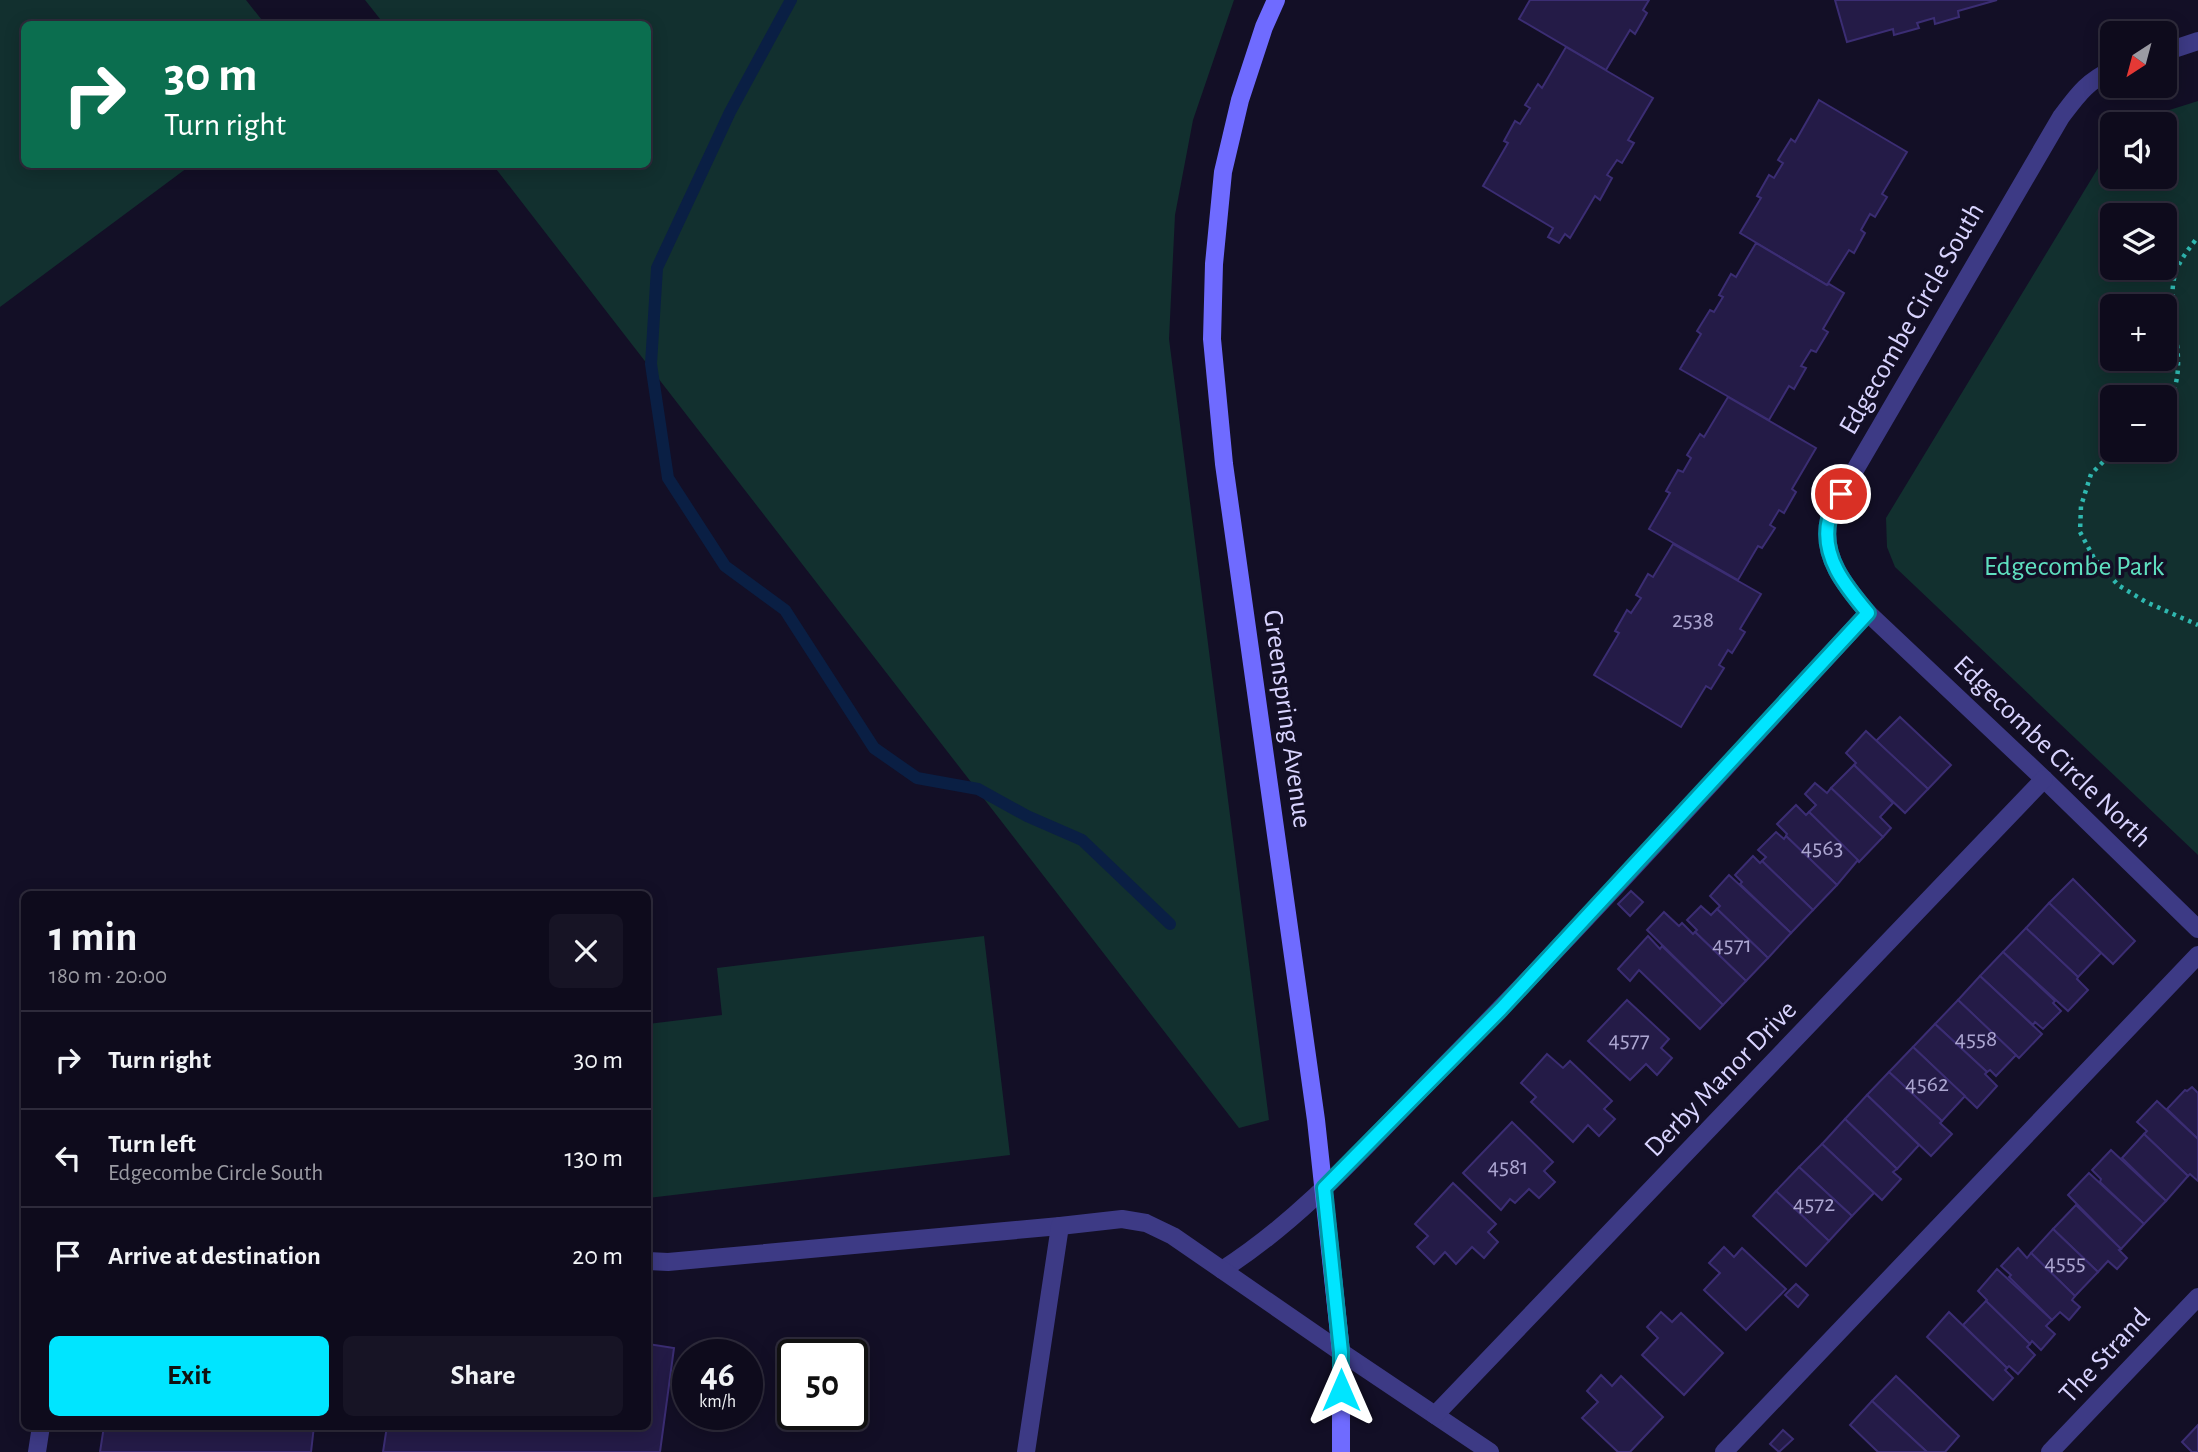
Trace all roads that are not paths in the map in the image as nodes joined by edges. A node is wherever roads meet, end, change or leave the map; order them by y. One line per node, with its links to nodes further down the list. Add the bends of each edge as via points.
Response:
1 (1276, 0): 9 (main road, Greenspring Avenue, via 1240,100 1223,172 1212,339 1224,464)
2 (2198, 41): 3 (street)
3 (2177, 48)
4 (2100, 75): 5 (street, Edgecombe Circle South, via 2061,117 1829,520 1834,566)
5 (1868, 613): 6 (street, Edgecombe Circle North); 9 (street, via 1501,1009)
6 (2044, 779): 7 (street, Edgecombe Circle North); 15 (street, Derby Manor Drive)
7 (2198, 929)
8 (2198, 955): 21 (street)
9 (1324, 1188): 12 (street, via 1253,1250); 14 (main road, Greenspring Avenue)
10 (1060, 1226): 11 (street); 12 (street, via 1122,1219 1146,1223); 18 (street)
11 (651, 1261)
12 (1222, 1270): 14 (street)
13 (2198, 1297): 22 (street, The Strand)
14 (1341, 1352): 15 (street); 19 (main road, Greenspring Avenue)
15 (1435, 1415): 20 (street)
16 (40, 1430): 17 (street)
17 (37, 1452)
18 (1026, 1452)
19 (1341, 1452)
20 (1490, 1452)
21 (1724, 1452)
22 (2050, 1452)

